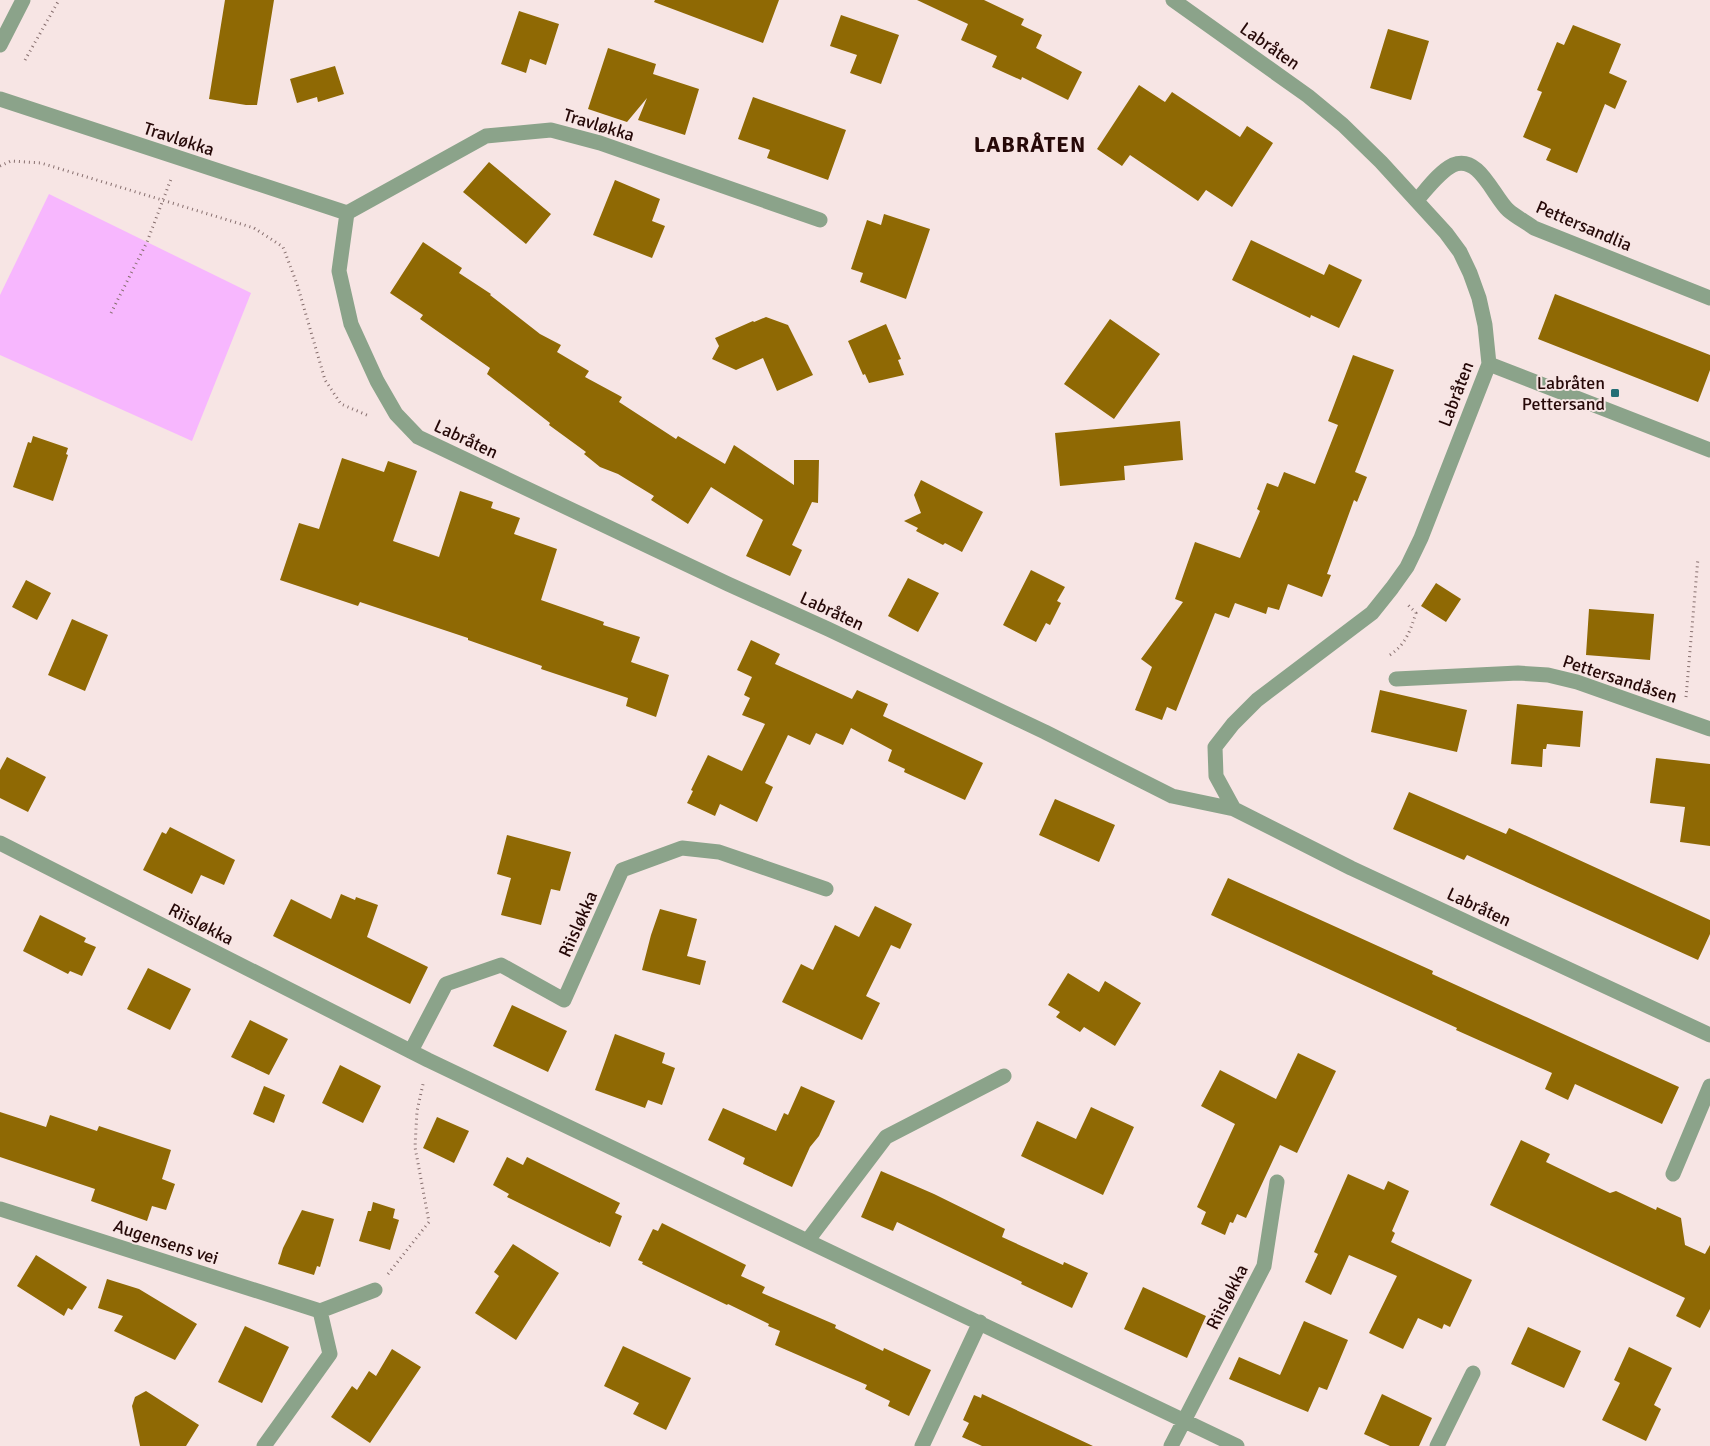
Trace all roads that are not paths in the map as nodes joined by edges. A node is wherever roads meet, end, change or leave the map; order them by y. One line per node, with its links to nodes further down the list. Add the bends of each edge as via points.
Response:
1 (23, 0): 3 (street)
2 (1173, 0): 5 (street, Labråten, via 1308,96 1343,125)
3 (0, 45)
4 (0, 99): 6 (street, Travløkka)
5 (1417, 200): 8 (street, Pettersandlia, via 1454,165 1475,167 1509,211 1534,228); 9 (street, Labråten, via 1460,252 1470,273 1484,325)
6 (347, 213): 7 (street, Travløkka, via 486,136 551,130 600,143); 13 (street, Labråten, via 338,271 351,324 396,414 418,437 1036,727 1172,796)
7 (820, 220)
8 (1710, 298)
9 (1489, 364): 10 (street); 13 (street, Labråten, via 1421,538 1392,588 1372,613 1257,700 1214,747 1216,776)
10 (1710, 450)
11 (1396, 680): 12 (street, Pettersandåsen, via 1518,673 1548,675 1577,682)
12 (1710, 729)
13 (1234, 809): 16 (street, Labråten, via 1351,868)
14 (0, 843): 17 (street, Riisløkka)
15 (826, 889): 17 (street, Riisløkka, via 719,852 682,848 622,870 564,1000 501,965 446,984)
16 (1710, 1036)
17 (411, 1051): 23 (street, Riisløkka)
18 (1004, 1076): 23 (street, via 886,1137)
19 (1710, 1086): 20 (street)
20 (1674, 1174)
21 (1277, 1182): 28 (street, Riisløkka, via 1264,1266)
22 (0, 1209): 25 (street, Augensens vei)
23 (808, 1240): 26 (street, Riisløkka)
24 (375, 1290): 25 (street)
25 (320, 1311): 29 (street, via 330,1354)
26 (980, 1322): 28 (street, Riisløkka); 30 (street)
27 (1473, 1373): 33 (street)
28 (1185, 1421): 31 (street, Riisløkka); 32 (street, Riisløkka)
29 (264, 1446)
30 (922, 1446)
31 (1171, 1446)
32 (1236, 1446)
33 (1438, 1446)

